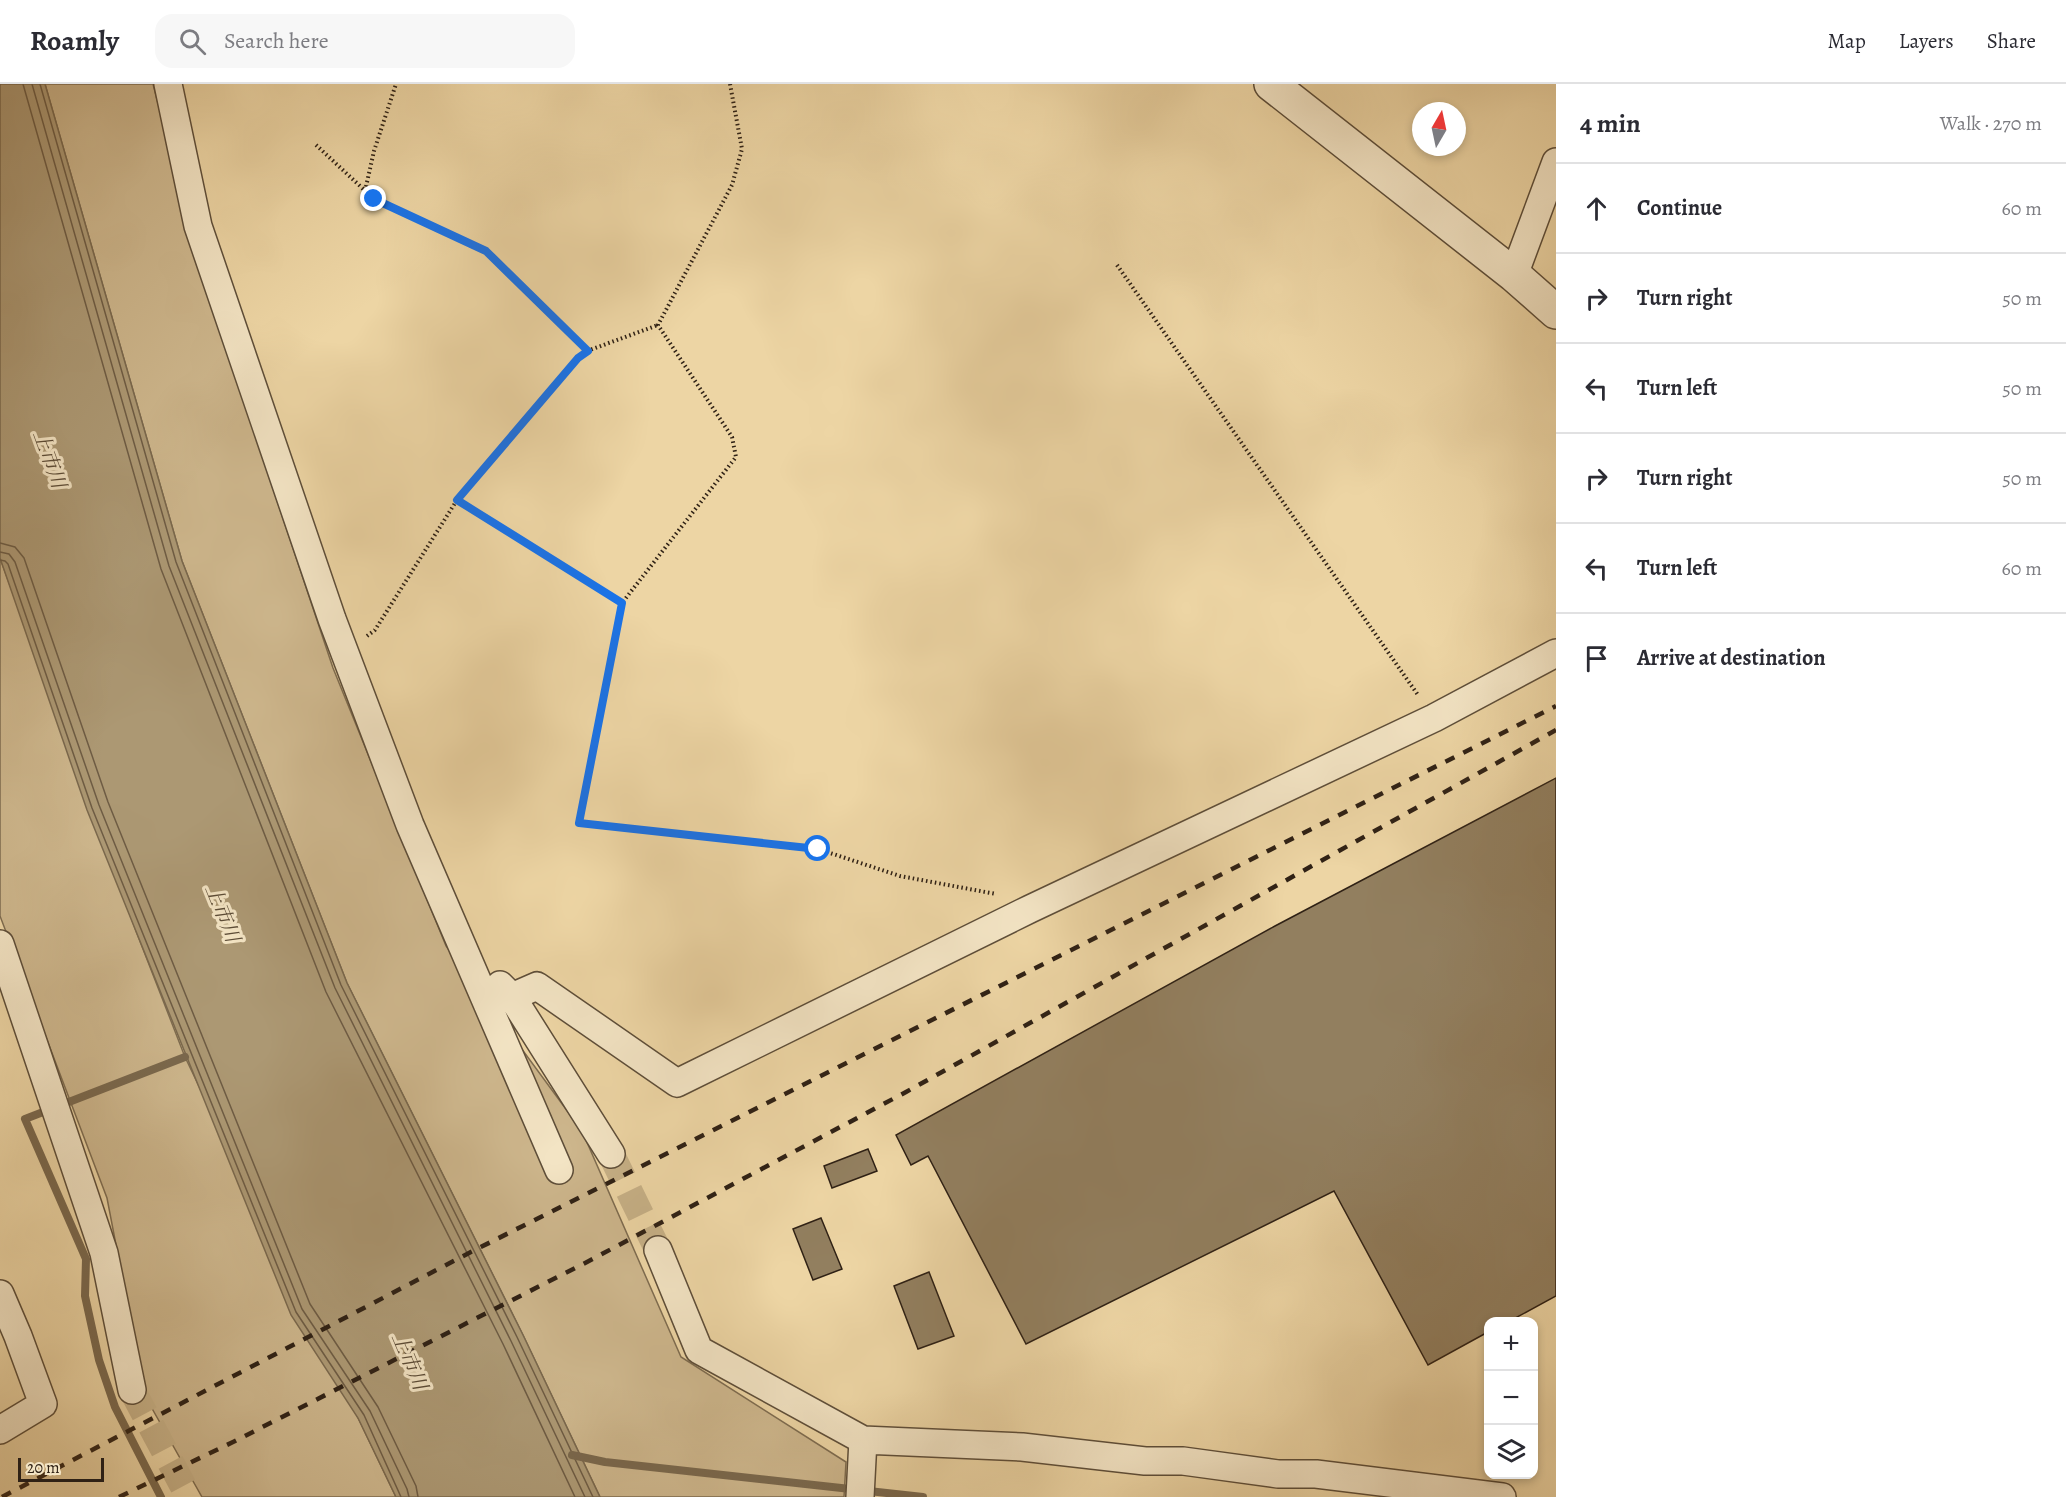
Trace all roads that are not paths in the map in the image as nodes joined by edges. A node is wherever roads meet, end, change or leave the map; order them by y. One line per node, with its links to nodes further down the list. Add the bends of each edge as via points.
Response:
1 (168, 84): 8 (street, via 198,226 345,652 410,825)
2 (1271, 84): 4 (street)
3 (1556, 162): 4 (street)
4 (1514, 275): 5 (street)
5 (1556, 312)
6 (1556, 653): 9 (street, via 1434,718 1030,909 677,1083 537,986)
7 (0, 944): 15 (street, via 104,1253)
8 (462, 945): 9 (street); 11 (street)
9 (512, 997): 10 (street)
10 (611, 1154)
11 (559, 1170)
12 (658, 1250): 17 (street, via 699,1350)
13 (0, 1294): 14 (street)
14 (9, 1336): 16 (street, via 43,1404)
15 (132, 1390)
16 (0, 1430)
17 (863, 1440): 18 (street); 19 (street, via 1022,1447 1145,1461 1183,1461)
18 (860, 1497)
19 (1502, 1497)

